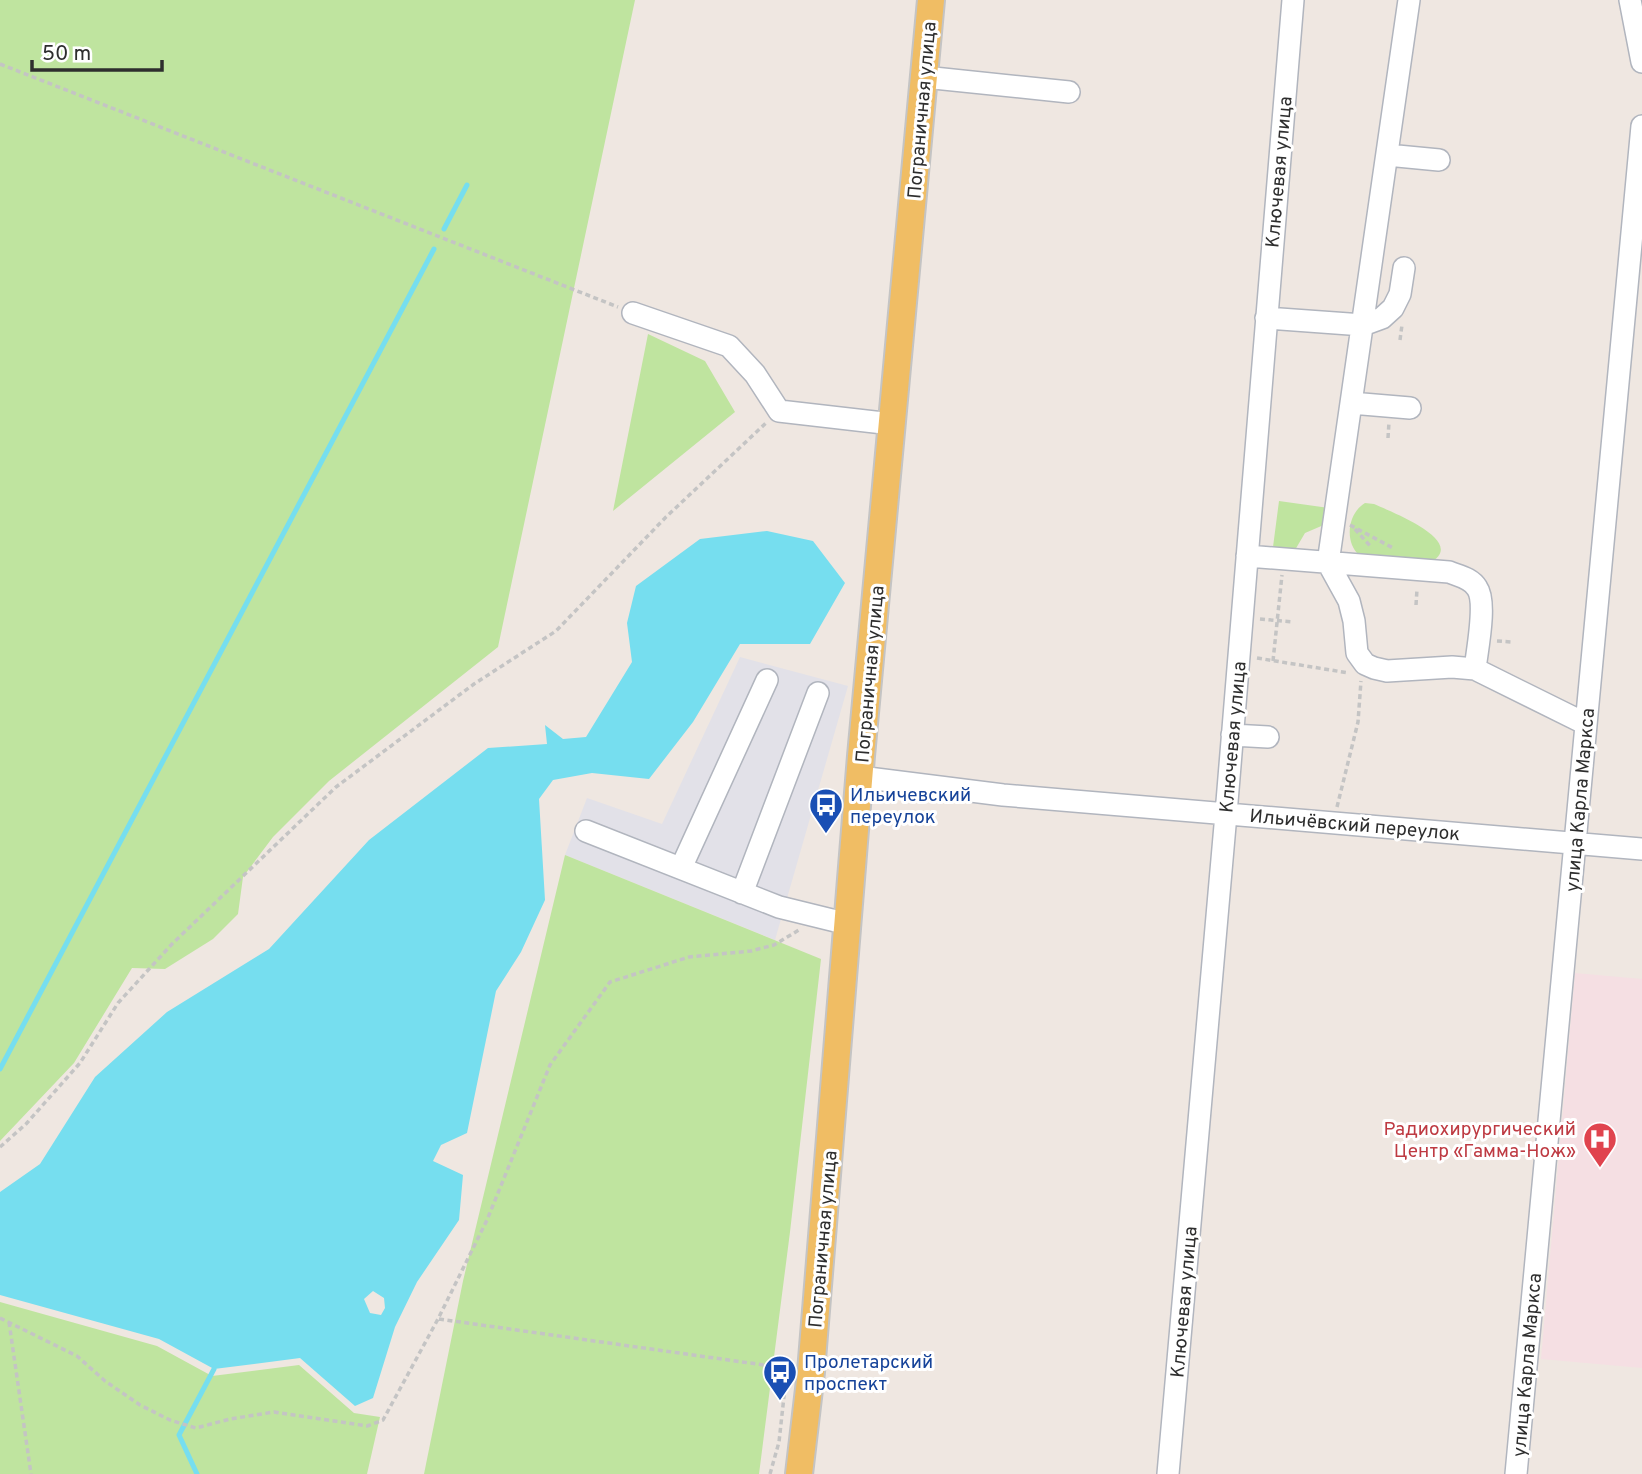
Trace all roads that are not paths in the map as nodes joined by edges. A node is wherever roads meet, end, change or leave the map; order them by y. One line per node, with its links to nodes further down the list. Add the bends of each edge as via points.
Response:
1 (931, 0): 6 (main road, Пограничная улица)
2 (1293, 0): 13 (street, Ключевая улица)
3 (1409, 0): 9 (street)
4 (1630, 0): 5 (street)
5 (1642, 62)
6 (924, 77): 7 (street); 17 (main road, Пограничная улица)
7 (1069, 92)
8 (1642, 127): 23 (street, улица Карла Маркса)
9 (1387, 155): 10 (street); 11 (street)
10 (1439, 160)
11 (1371, 264): 14 (street); 14 (street, via 1407,269 1393,307 1382,318)
12 (632, 313): 17 (street, via 729,346 755,374 779,411)
13 (1266, 318): 14 (street); 18 (street, Ключевая улица)
14 (1363, 325): 15 (street)
15 (1351, 403): 16 (street); 19 (street)
16 (1410, 408)
17 (892, 424): 26 (main road, Пограничная улица)
18 (1247, 556): 19 (street); 24 (street, Ключевая улица)
19 (1328, 563): 20 (street, via 1349,601 1363,670); 20 (street, via 1449,572 1467,578 1481,600)
20 (1475, 669): 23 (street)
21 (767, 680): 31 (street)
22 (818, 693): 32 (street)
23 (1586, 724): 29 (street, улица Карла Маркса)
24 (1232, 735): 25 (street); 27 (street, Ключевая улица)
25 (1268, 737)
26 (860, 777): 27 (street, Ильичёвский переулок, via 1003,795); 33 (main road, Пограничная улица)
27 (1226, 814): 29 (street, Ильичёвский переулок); 35 (street, Ключевая улица)
28 (586, 831): 31 (street)
29 (1575, 842): 30 (street, Ильичёвский переулок); 36 (street, улица Карла Маркса)
30 (1642, 849)
31 (681, 868): 32 (street)
32 (742, 893): 33 (street)
33 (848, 924): 34 (main road, Пограничная улица, via 799,1370)
34 (799, 1474)
35 (1168, 1474)
36 (1516, 1474)

